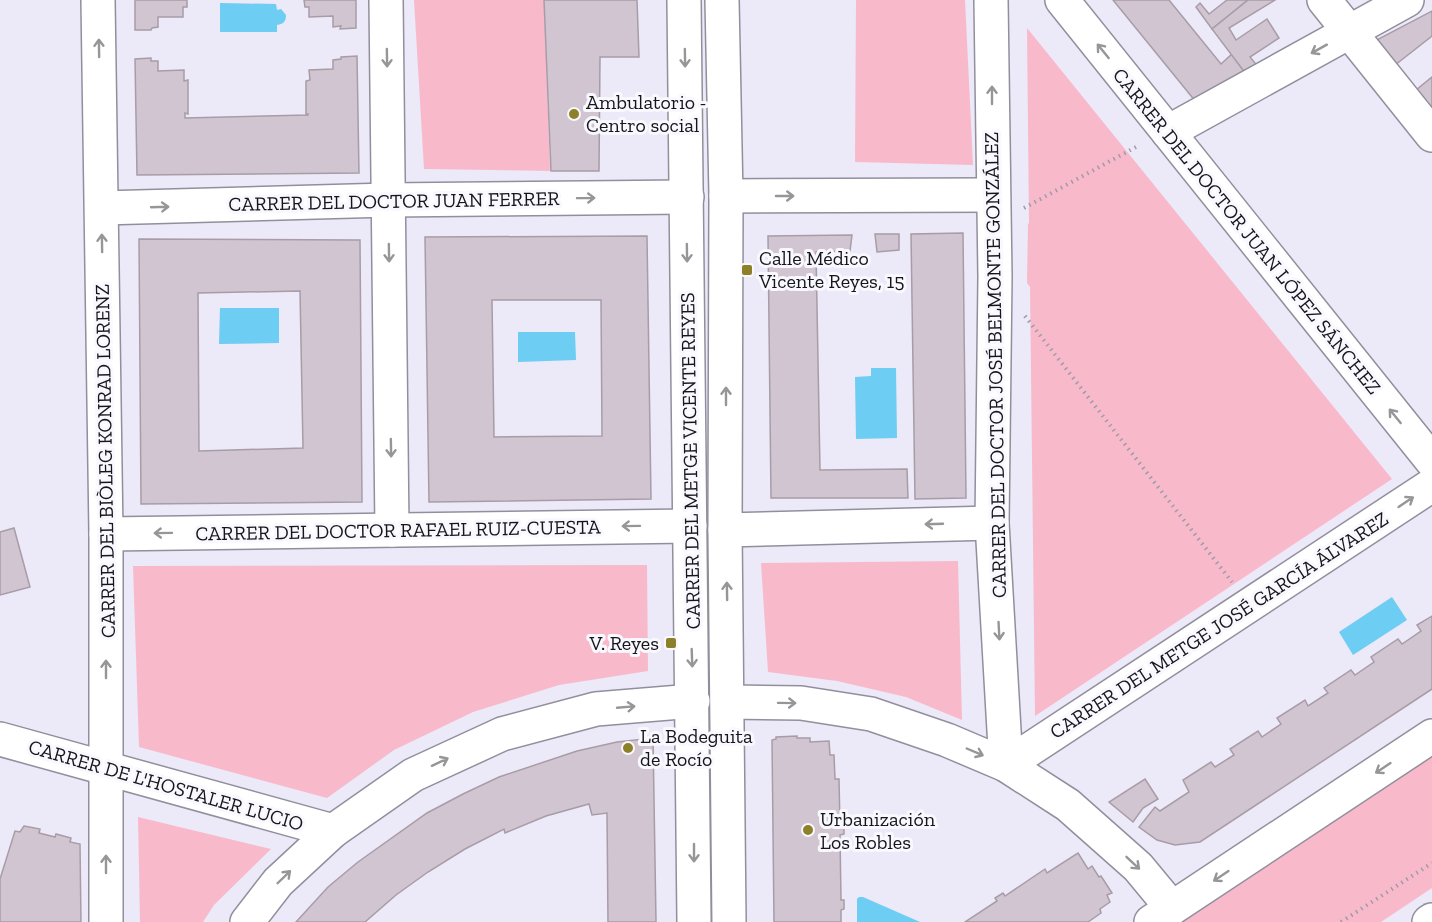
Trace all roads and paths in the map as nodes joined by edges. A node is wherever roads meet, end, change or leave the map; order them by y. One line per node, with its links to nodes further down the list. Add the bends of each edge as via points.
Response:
1 (98, 0): 17 (street, CARRER DEL BIÒLEG KONRAD LORENZ, one-way to 1)
2 (386, 0): 15 (street, one-way to 15)
3 (684, 0): 14 (street, CARRER DEL METGE VICENTE REYES, one-way to 14)
4 (722, 0): 13 (street, CARRER DEL METGE VICENTE REYES)
5 (991, 0): 16 (street, CARRER DEL DOCTOR JOSÉ BELMONTE GONZÁLEZ, one-way to 5)
6 (1062, 0): 10 (street, CARRER DEL DOCTOR JUAN LÓPEZ SÁNCHEZ, one-way to 6)
7 (1324, 0): 9 (street)
8 (1407, 0): 9 (street)
9 (1350, 32): 10 (street, one-way to 10); 11 (street)
10 (1168, 132): 19 (street, CARRER DEL DOCTOR JUAN LÓPEZ SÁNCHEZ, one-way to 10)
11 (1432, 135)
12 (1136, 147): 16 (path)
13 (726, 196): 16 (street, one-way to 16); 24 (street, CARRER DEL METGE VICENTE REYES, one-way to 13)
14 (687, 197): 15 (street, CARRER DEL DOCTOR JUAN FERRER, one-way to 14); 22 (street, CARRER DEL METGE VICENTE REYES, one-way to 22)
15 (388, 200): 17 (street, CARRER DEL DOCTOR JUAN FERRER, one-way to 15); 23 (street, one-way to 23)
16 (1007, 202): 18 (street, CARRER DEL DOCTOR JOSÉ BELMONTE GONZÁLEZ)
17 (102, 208): 25 (street, CARRER DEL BIÒLEG KONRAD LORENZ, one-way to 17)
18 (995, 277): 21 (street, CARRER DEL DOCTOR JOSÉ BELMONTE GONZÁLEZ); 26 (path)
19 (1432, 461)
20 (1432, 485): 31 (street, CARRER DEL METGE JOSÉ GARCÍA ÁLVAREZ, one-way to 20)
21 (993, 523): 24 (street, one-way to 24); 31 (street, CARRER DEL DOCTOR JOSÉ BELMONTE GONZÁLEZ, one-way to 31)
22 (690, 526): 23 (street, CARRER DEL DOCTOR RAFAEL RUIZ-CUESTA, one-way to 23); 27 (street, CARRER DEL METGE VICENTE REYES, one-way to 27)
23 (392, 530): 25 (street, CARRER DEL DOCTOR RAFAEL RUIZ-CUESTA, one-way to 25)
24 (725, 530): 28 (street, CARRER DEL METGE VICENTE REYES, one-way to 24)
25 (106, 534): 32 (street, CARRER DEL BIÒLEG KONRAD LORENZ, one-way to 25)
26 (1236, 587)
27 (693, 701): 33 (street, one-way to 27, via 413,775 501,734 596,709); 38 (street, CARRER DEL METGE VICENTE REYES, one-way to 38)
28 (729, 702): 31 (street, one-way to 31, via 801,703 872,714); 39 (street, CARRER DEL METGE VICENTE REYES)
29 (1432, 736): 35 (street, one-way to 35)
30 (0, 739): 32 (street, CARRER DE L'HOSTALER LUCIO)
31 (1006, 765): 35 (street, one-way to 35, via 1068,805 1138,867)
32 (107, 768): 33 (street, CARRER DE L'HOSTALER LUCIO); 36 (street, CARRER DEL BIÒLEG KONRAD LORENZ, one-way to 32)
33 (333, 831): 37 (street, one-way to 33, via 278,882)
34 (1432, 863): 40 (path)
35 (1161, 915)
36 (106, 922)
37 (247, 922)
38 (694, 922)
39 (729, 922)
40 (1341, 922)

